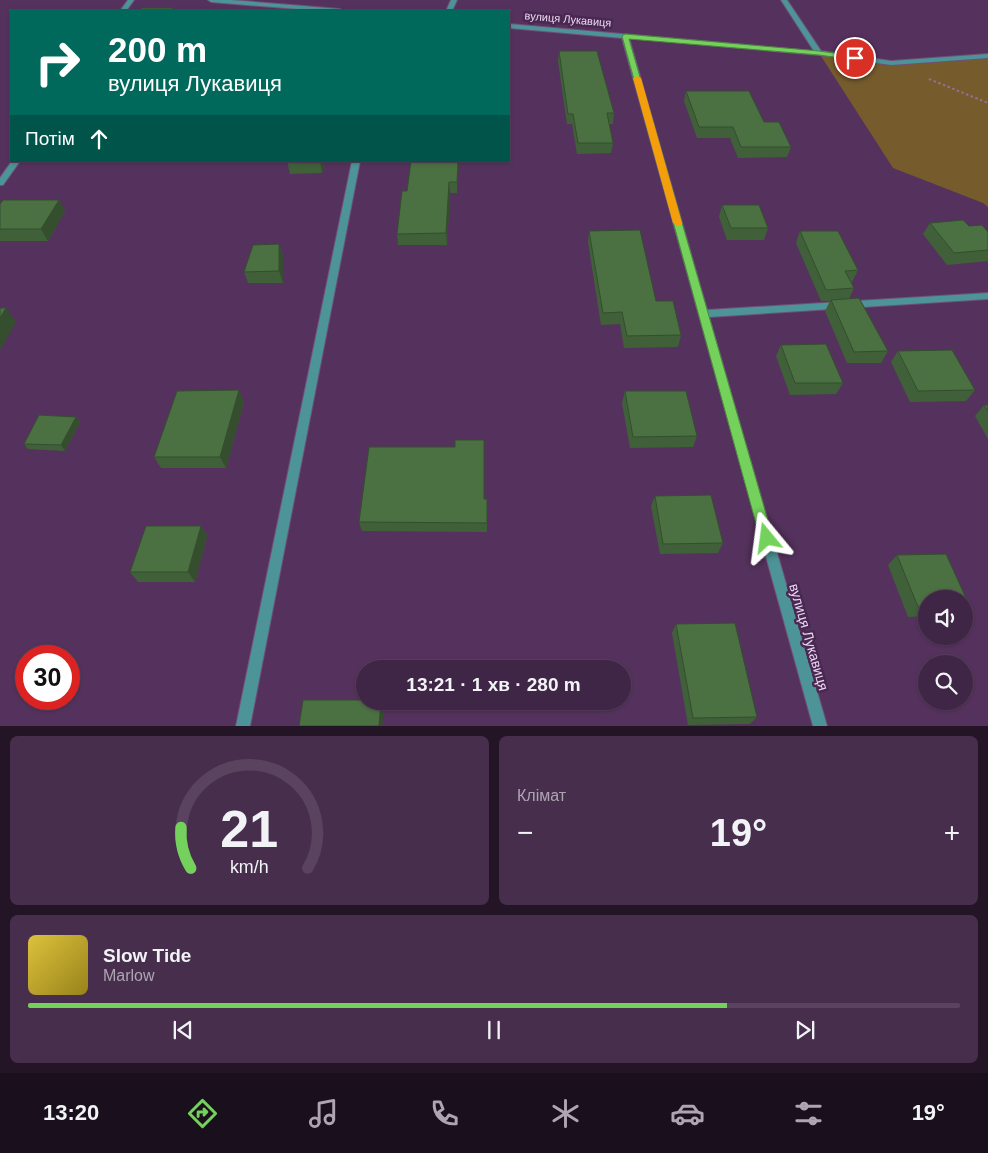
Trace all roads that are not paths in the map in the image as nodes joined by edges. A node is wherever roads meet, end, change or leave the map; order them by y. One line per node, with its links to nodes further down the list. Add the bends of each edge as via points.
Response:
1 (211, 0): 3 (street)
2 (784, 0): 7 (street)
3 (228, 1): 4 (street)
4 (329, 10)
5 (510, 26): 6 (street, вулиця Лукавиця)
6 (625, 36): 7 (street, вулиця Лукавиця); 13 (street, вулиця Лукавиця)
7 (819, 53): 8 (street, вулиця Лукавиця, via 891,63)
8 (988, 56)
9 (15, 162): 11 (street)
10 (356, 162): 14 (street)
11 (0, 183)
12 (988, 296): 13 (street)
13 (703, 314): 15 (street, вулиця Лукавиця)
14 (243, 726)
15 (820, 726)

